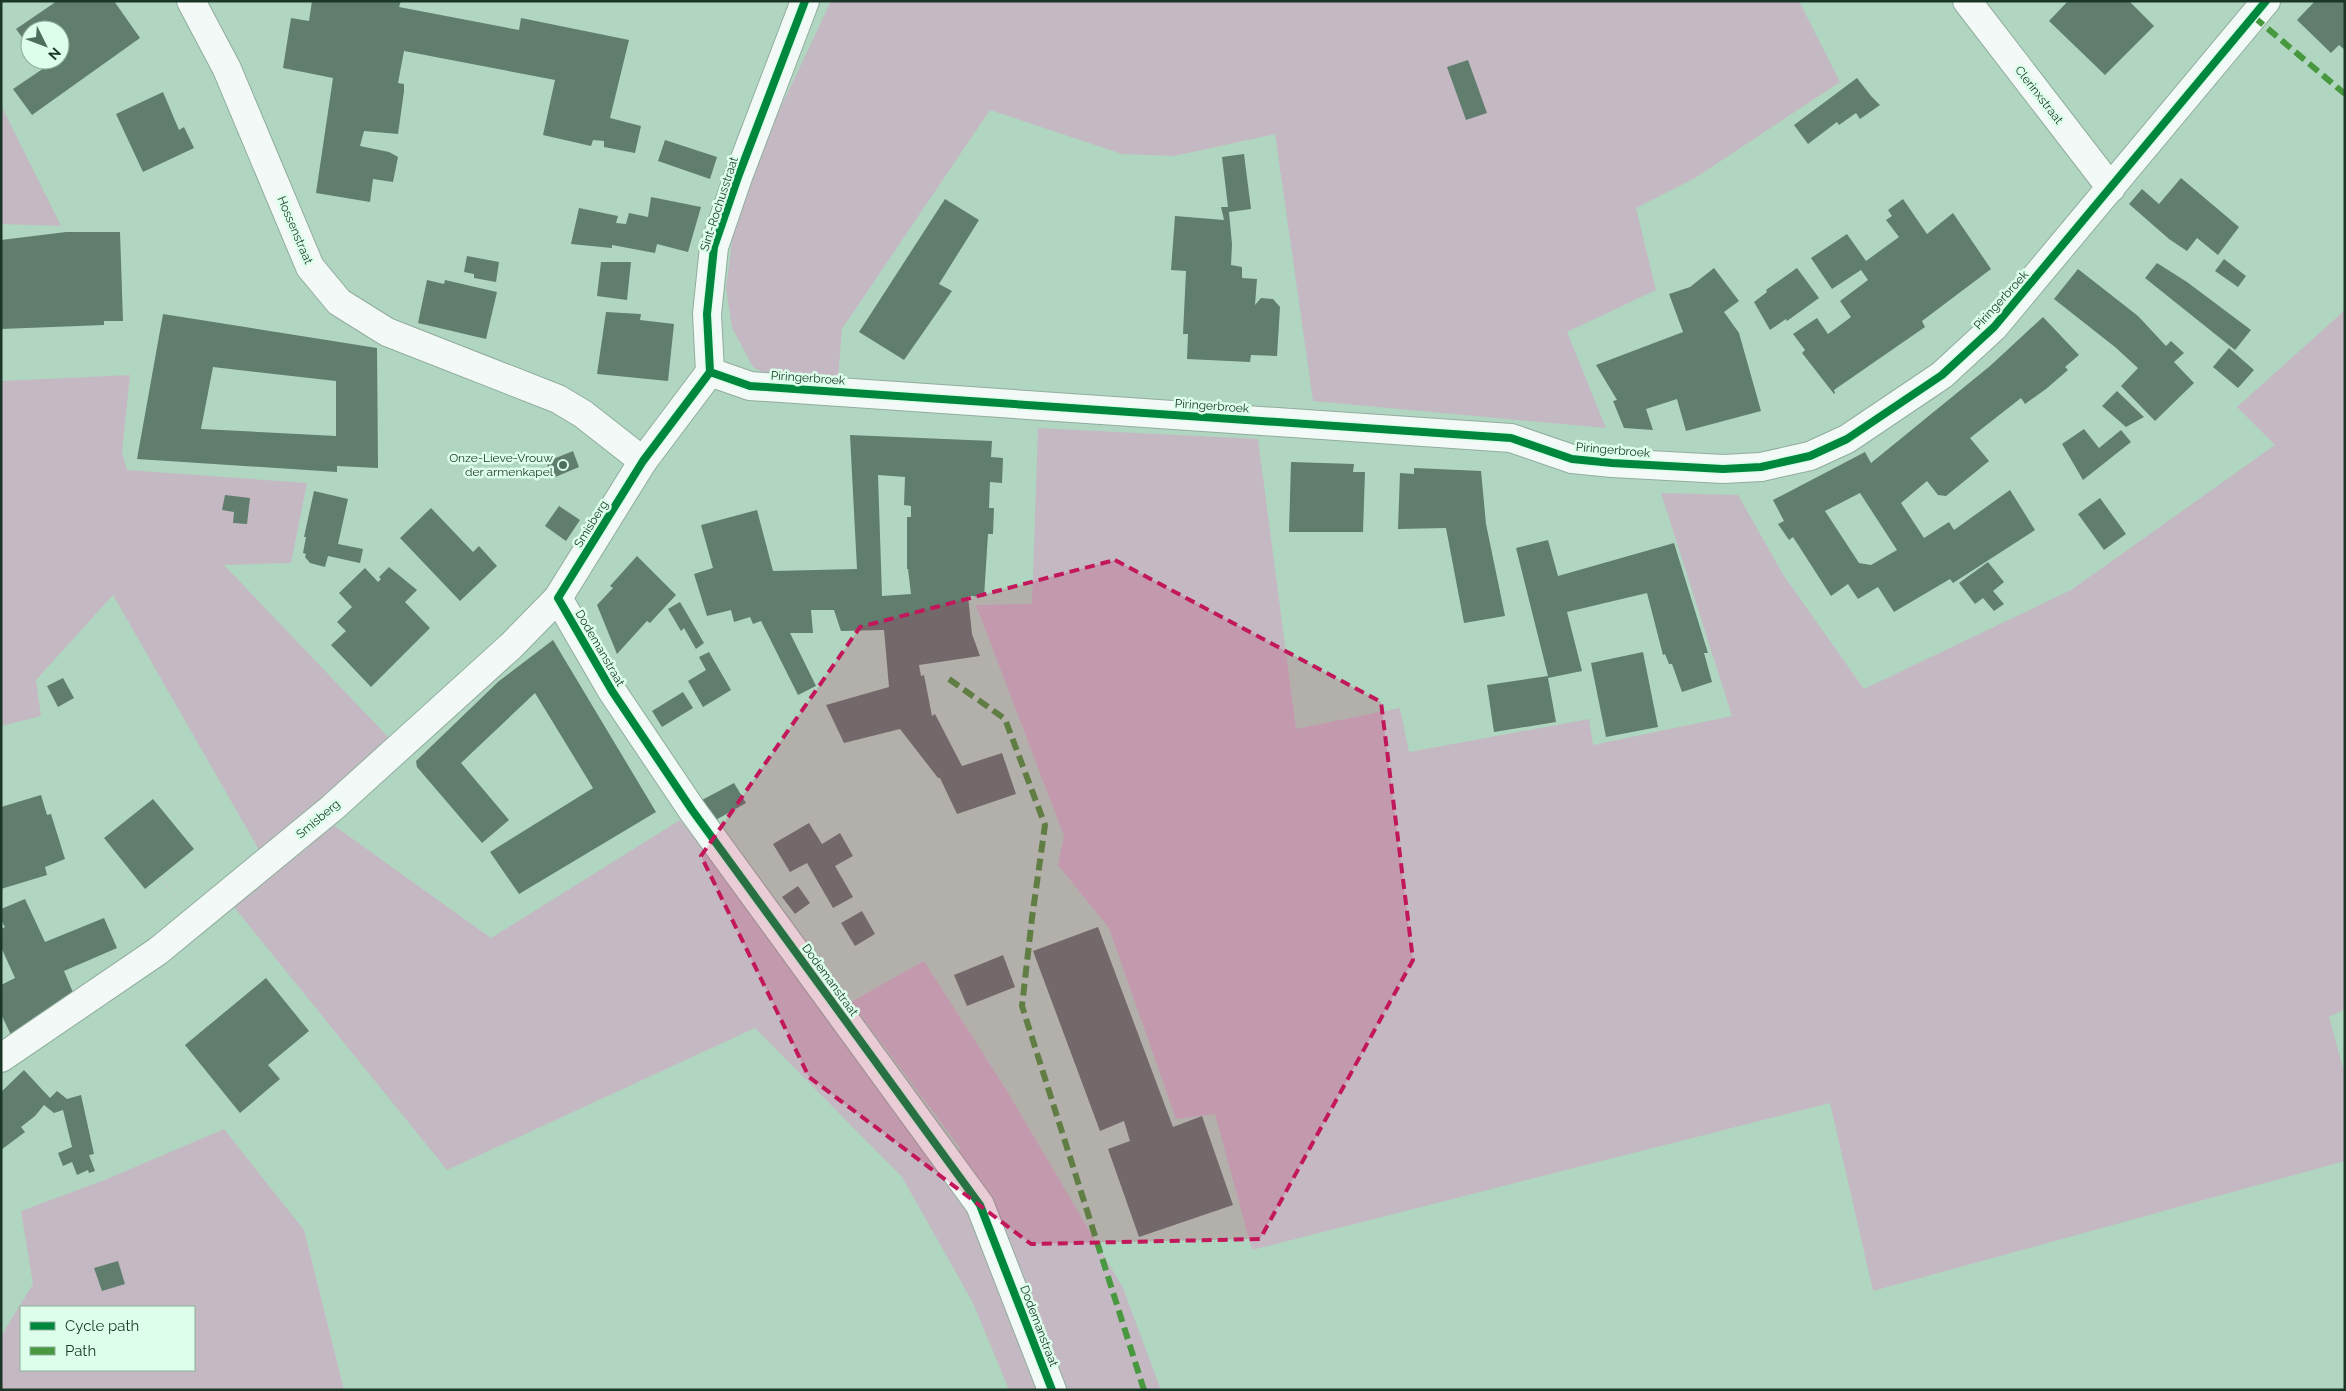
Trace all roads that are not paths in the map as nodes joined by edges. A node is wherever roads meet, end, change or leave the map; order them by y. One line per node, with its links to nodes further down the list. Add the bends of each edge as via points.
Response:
1 (190, 1): 7 (street, Hossenstraat, via 228,69 310,267 339,302 387,332 558,399 583,414)
2 (806, 1): 6 (street, Sint-Rochusstraat, via 714,247 707,314)
3 (1967, 1): 5 (street, Clerinxstraat)
4 (2266, 1): 5 (street, Piringerbroek)
5 (2111, 188): 6 (street, Piringerbroek, via 1994,327 1942,375 1847,439 1810,456 1761,467 1723,469 1572,459 1511,438 750,386)
6 (710, 372): 7 (street)
7 (643, 461): 8 (street, Smisberg)
8 (558, 598): 9 (street, Smisberg, via 511,646 332,808 158,951); 10 (street, Dodemanstraat, via 612,691 692,810 980,1205)
9 (1, 1058)
10 (1052, 1390)

